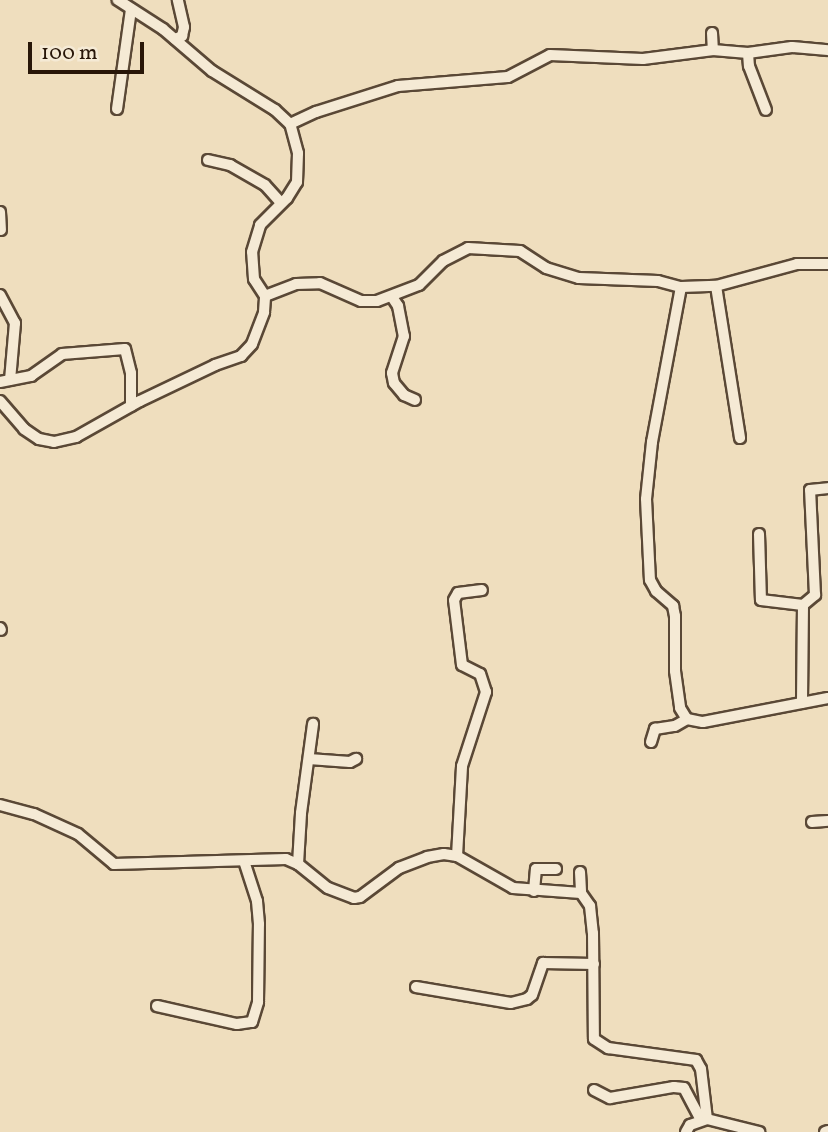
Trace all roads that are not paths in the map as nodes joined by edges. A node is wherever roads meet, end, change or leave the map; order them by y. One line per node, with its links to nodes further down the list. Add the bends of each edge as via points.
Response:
1 (118, 0): 3 (street)
2 (178, 0): 5 (street, via 184,27 182,36)
3 (131, 9): 5 (street); 9 (street)
4 (712, 33): 6 (street)
5 (175, 39): 11 (street, via 212,72)
6 (713, 50): 8 (street); 11 (street, via 653,58 550,55 508,77 398,86)
7 (828, 50): 8 (street, via 792,47)
8 (748, 53): 10 (street)
9 (117, 109)
10 (766, 110)
11 (290, 124): 13 (street, via 299,167 293,191)
12 (208, 160): 13 (street, via 230,165 265,185)
13 (281, 203): 20 (street, via 260,225 252,252 252,270)
14 (0, 212): 15 (street)
15 (1, 230)
16 (828, 264): 17 (street, via 782,266)
17 (716, 286): 18 (street); 26 (street)
18 (681, 287): 21 (street, via 658,281 579,278 546,268 520,251 468,248 443,261 419,285); 33 (street, via 646,499 650,580 673,606 678,699)
19 (0, 296): 22 (street, via 15,323)
20 (265, 296): 21 (street, via 308,282 329,285 360,302); 25 (street, via 264,312 247,351)
21 (392, 297): 23 (street, via 404,336 392,373 394,383)
22 (5, 381): 25 (street, via 31,376 62,354 125,349)
23 (415, 400)
24 (0, 401): 25 (street, via 24,429 54,442 76,437)
25 (131, 406)
26 (740, 438)
27 (828, 488): 30 (street, via 810,490 815,595)
28 (759, 534): 30 (street, via 761,600)
29 (482, 590): 41 (street, via 458,593 454,600 462,665 480,674 486,692 462,766)
30 (803, 605): 32 (street)
31 (828, 698): 32 (street)
32 (802, 703): 33 (street, via 703,722)
33 (687, 719): 35 (street, via 655,729)
34 (313, 724): 37 (street)
35 (651, 742)
36 (356, 759): 37 (street)
37 (309, 760): 43 (street)
38 (0, 805): 42 (street, via 78,834 114,864)
39 (828, 821): 40 (street)
40 (812, 822)
41 (457, 856): 43 (street, via 419,860 354,898 328,888); 46 (street, via 513,888)
42 (244, 861): 43 (street, via 279,858); 50 (street, via 259,924 258,1002 252,1022 237,1024)
43 (298, 864)
44 (556, 869): 46 (street, via 536,869)
45 (580, 872): 47 (street)
46 (534, 891): 47 (street)
47 (581, 893): 48 (street, via 590,905)
48 (594, 964): 49 (street, via 543,963 531,995 511,1003); 52 (street, via 594,1039 608,1048 696,1060 701,1069)
49 (416, 987)
50 (157, 1006)
51 (594, 1090): 52 (street, via 610,1098 684,1088)
52 (704, 1119): 53 (street); 54 (street)
53 (686, 1132)
54 (759, 1132)

